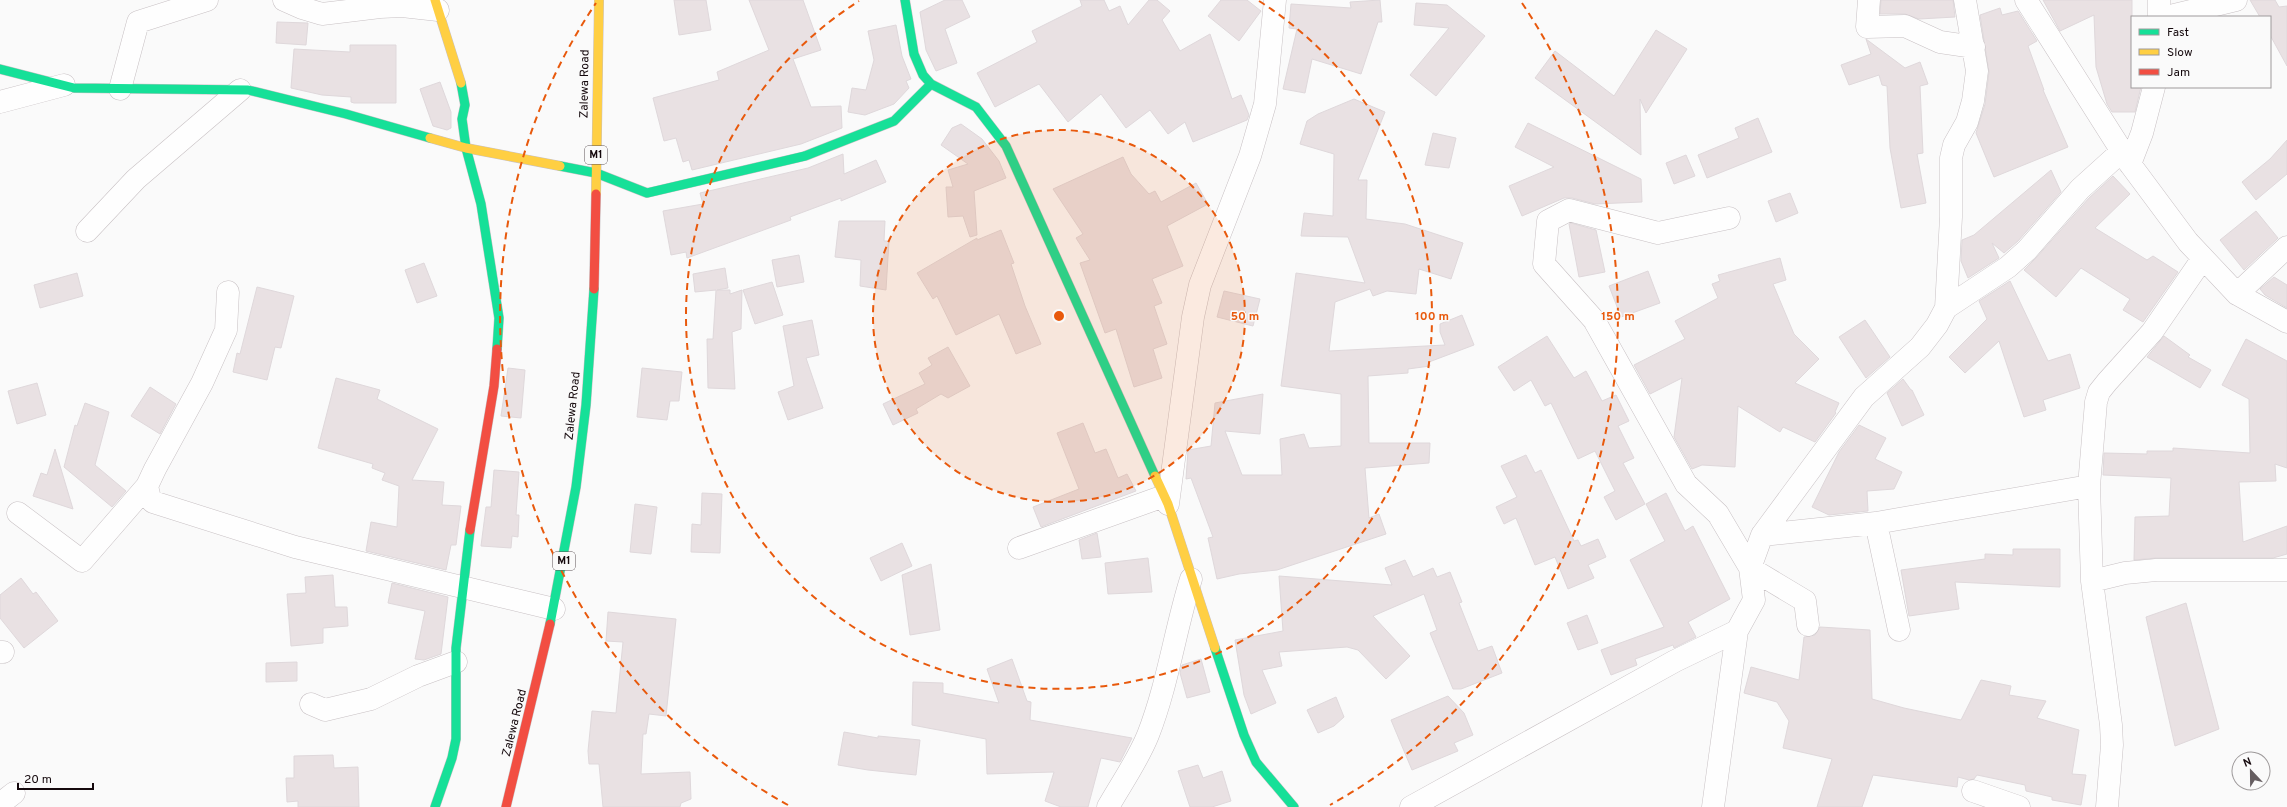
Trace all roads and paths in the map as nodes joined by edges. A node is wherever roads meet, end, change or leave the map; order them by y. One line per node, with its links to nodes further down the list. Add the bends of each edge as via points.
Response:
1 (207, 0): 19 (street, via 138,22)
2 (284, 0): 11 (street, via 322,14 380,7)
3 (599, 0): 24 (main road, Zalewa Road / M1)
4 (905, 0): 16 (main road, via 914,54 922,75)
5 (1275, 0): 35 (street, via 1265,104 1250,156 1200,285 1193,317)
6 (1869, 0): 14 (street, via 1867,27 1905,26 1940,42)
7 (1965, 0): 14 (street)
8 (2026, 0): 23 (street)
9 (2159, 0): 12 (street)
10 (2236, 0): 13 (street)
11 (436, 5): 22 (main road, via 462,85 462,119)
12 (2159, 16)
13 (2170, 16)
14 (1974, 47): 31 (street, via 1977,71 1973,101 1951,158)
15 (0, 69): 17 (main road)
16 (931, 84): 24 (main road, via 894,122 805,156 647,193); 35 (main road, via 976,107 1006,146)
17 (64, 85): 19 (main road, via 74,88); 21 (street)
18 (2154, 88): 23 (street, via 2142,133)
19 (120, 89): 20 (main road)
20 (240, 90): 22 (main road, via 346,114); 26 (street, via 136,179)
21 (0, 102)
22 (466, 148): 24 (main road); 44 (main road, via 481,204 499,318 494,386)
23 (2126, 158): 28 (street, via 2188,242); 31 (street, via 2080,189 2027,250 2008,267)
24 (596, 173): 45 (main road, Zalewa Road / M1, via 594,310 586,405 576,487)
25 (1729, 218): 40 (street, via 1658,233 1569,210 1548,221 1544,264 1594,320 1686,484 1718,514)
26 (87, 231)
27 (2287, 247): 30 (street)
28 (2203, 258): 30 (street); 34 (street, via 2152,332 2099,392)
29 (228, 292): 33 (street, via 226,330 202,383)
30 (2236, 294): 32 (street)
31 (1946, 308): 38 (street, via 1920,347 1864,397)
32 (2287, 322)
33 (147, 486): 36 (street, via 82,561); 44 (street, via 147,493 153,502 295,547)
34 (2089, 486): 37 (street); 43 (street)
35 (1166, 500): 39 (street); 42 (main road)
36 (18, 513)
37 (1876, 523): 38 (street); 47 (street)
38 (1762, 535): 40 (street)
39 (1019, 548)
40 (1750, 568): 46 (street, via 1805,600); 48 (street, via 1754,600)
41 (2287, 570): 43 (street, via 2156,570 2125,573)
42 (1191, 579): 54 (street, via 1180,614 1165,687 1148,736); 55 (main road, via 1244,735 1256,762)
43 (2092, 581): 59 (street, via 2111,725)
44 (462, 587): 45 (street); 49 (main road)
45 (554, 609): 53 (main road, Zalewa Road / M1)
46 (1808, 626)
47 (1899, 630)
48 (1737, 631): 56 (street, via 1675,661); 57 (street)
49 (456, 662): 50 (street, via 418,676 371,699 325,710); 52 (main road, via 456,739)
50 (311, 704)
51 (1973, 791): 58 (street)
52 (435, 807)
53 (506, 807)
54 (1108, 807)
55 (1294, 807)
56 (1411, 807)
57 (1713, 807)
58 (2019, 807)
59 (2107, 807)

